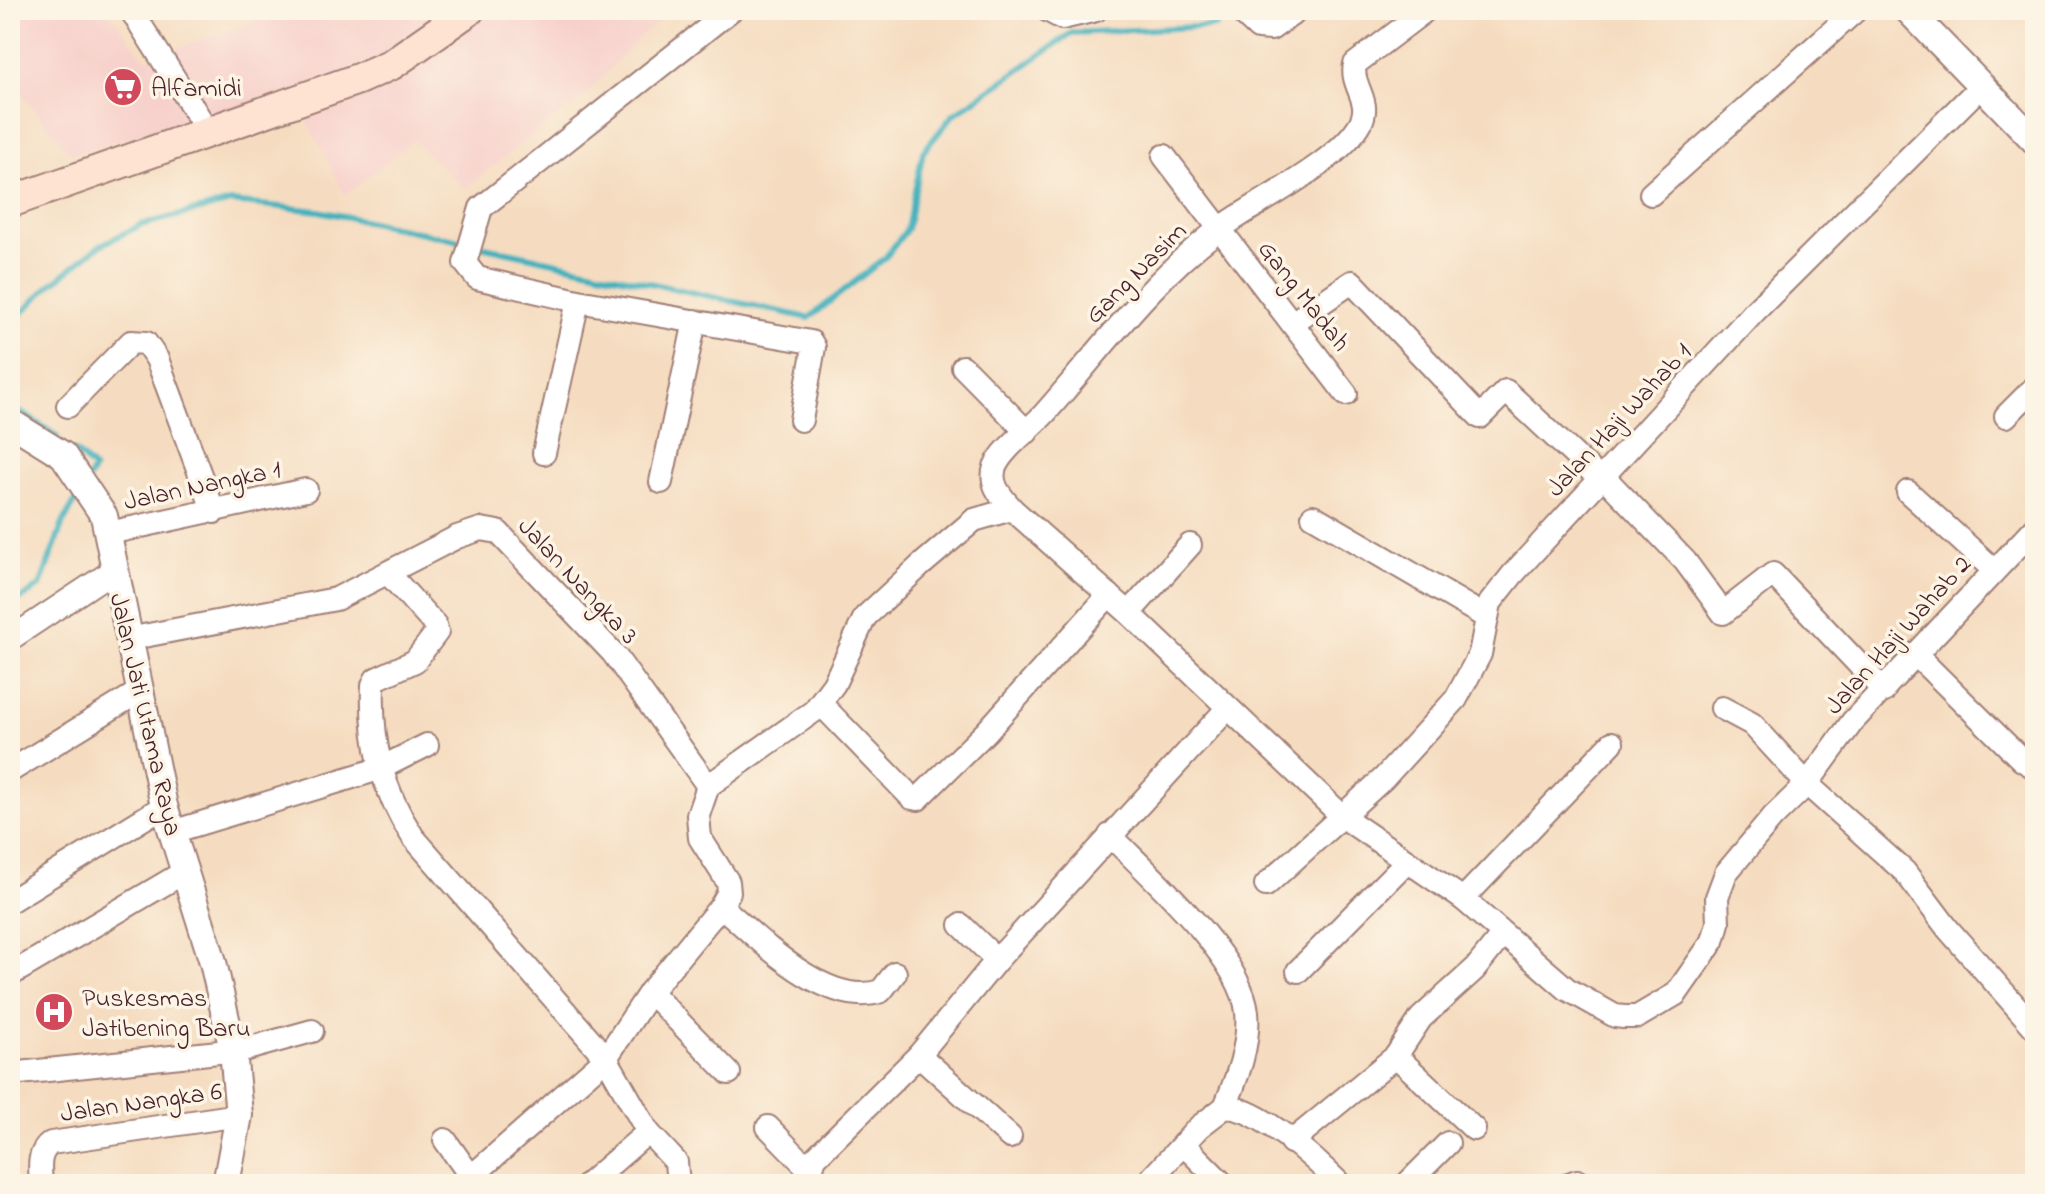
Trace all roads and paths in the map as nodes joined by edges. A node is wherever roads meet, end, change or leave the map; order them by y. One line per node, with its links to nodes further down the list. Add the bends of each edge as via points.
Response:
1 (131, 10): 12 (street)
2 (469, 10): 12 (main road, via 392,64)
3 (731, 10): 18 (street, via 481,208 465,263 477,278)
4 (1047, 10): 5 (street, via 1062,18)
5 (1096, 10)
6 (1298, 10): 10 (street, via 1271,29 1258,28)
7 (1426, 10): 17 (street, Gang Nasim, via 1355,64 1354,77 1366,104 1361,123 1333,152)
8 (1856, 10): 15 (street)
9 (1908, 10): 11 (street)
10 (1243, 15)
11 (1979, 88): 13 (street); 30 (street, Jalan Haji Wahab 1, via 1755,311)
12 (207, 130): 16 (main road)
13 (2035, 141)
14 (1164, 156): 17 (street, Gang Madah)
15 (1651, 194)
16 (10, 202)
17 (1219, 230): 20 (street, Gang Madah); 28 (street, Gang Nasim, via 1117,324)
18 (578, 301): 19 (street); 29 (street)
19 (695, 321): 26 (street, via 811,342); 31 (street)
20 (1292, 323): 23 (street, Gang Madah); 30 (street, via 1352,282 1480,417 1506,391)
21 (963, 367): 28 (street)
22 (2035, 387): 25 (street)
23 (1346, 394)
24 (68, 406): 35 (street, via 131,342 146,343 167,384)
25 (2006, 416)
26 (801, 420)
27 (10, 422): 37 (street, Jalan Jati Utama Raya, via 63,455)
28 (1027, 432): 34 (street, Gang Nasim, via 996,464 993,477 996,491)
29 (544, 453)
30 (1602, 477): 45 (street, Jalan Haji Wahab 1, via 1513,574 1490,603); 50 (street, via 1685,561 1723,613 1773,574)
31 (661, 482)
32 (306, 490): 35 (street, Jalan Nangka 1)
33 (1908, 492): 40 (street)
34 (1012, 509): 43 (street, Jalan Haji Wahab 2); 51 (street, via 974,520 865,617)
35 (214, 512): 37 (street, Jalan Nangka 1)
36 (1313, 516): 45 (street)
37 (106, 521): 41 (street, Jalan Jati Utama Raya)
38 (2035, 528): 40 (street, Jalan Haji Wahab 2)
39 (1190, 545): 44 (street)
40 (1993, 569): 48 (street, Jalan Haji Wahab 2)
41 (114, 570): 46 (street); 47 (street, Jalan Jati Utama Raya)
42 (388, 573): 47 (street, Jalan Nangka 3, via 336,599); 57 (street, via 437,632 415,661 374,682 371,727); 60 (street, Jalan Nangka 3, via 457,537 481,529 498,532 613,653)
43 (1109, 595): 44 (street, Jalan Haji Wahab 2); 51 (street, via 918,799)
44 (1129, 613): 53 (street, Jalan Haji Wahab 2)
45 (1486, 617): 62 (street, Jalan Haji Wahab 1, via 1475,669 1456,699)
46 (10, 639)
47 (128, 639): 49 (street, Jalan Jati Utama Raya)
48 (1915, 654): 50 (street, Jalan Haji Wahab 2); 56 (street)
49 (140, 691): 58 (street); 61 (street, Jalan Jati Utama Raya)
50 (1884, 691): 59 (street, Jalan Haji Wahab 2, via 1853,721)
51 (820, 703): 60 (street)
52 (1722, 708): 59 (street, via 1752,724)
53 (1227, 709): 62 (street, Jalan Haji Wahab 2); 64 (street)
54 (1612, 743): 68 (street)
55 (427, 745): 57 (street)
56 (2035, 768)
57 (379, 769): 63 (street); 83 (street, via 413,837)
58 (10, 771)
59 (1807, 784): 72 (street, Jalan Haji Wahab 2, via 1726,873 1717,897 1716,932 1703,957 1676,994 1637,1017 1615,1016 1567,989); 78 (street, via 1905,872)
60 (708, 786): 70 (street, via 699,827 713,864 728,882)
61 (164, 806): 63 (street, Jalan Jati Utama Raya); 69 (street)
62 (1343, 817): 65 (street, Jalan Haji Wahab 2); 67 (street, Jalan Haji Wahab 1)
63 (172, 832): 66 (street, Jalan Jati Utama Raya)
64 (1110, 835): 73 (street); 86 (street, via 1194,922 1237,980 1247,1009 1247,1031)
65 (1407, 861): 68 (street, Jalan Haji Wahab 2); 74 (street)
66 (186, 871): 76 (street); 80 (street, Jalan Jati Utama Raya)
67 (1266, 885)
68 (1463, 899): 72 (street, Jalan Haji Wahab 2)
69 (10, 901)
70 (721, 906): 75 (street, via 778,956 844,992 881,991); 77 (street)
71 (961, 925): 73 (street)
72 (1503, 934): 82 (street, via 1475,969 1421,1018)
73 (997, 960): 81 (street)
74 (1298, 971)
75 (895, 973)
76 (10, 975)
77 (650, 992): 83 (street); 84 (street)
78 (2035, 1028)
79 (312, 1031): 80 (street)
80 (233, 1050): 85 (street); 87 (street, Jalan Jati Utama Raya)
81 (919, 1055): 91 (street); 96 (street, via 815,1158)
82 (1396, 1056): 89 (street); 93 (street)
83 (606, 1058): 90 (street); 97 (street)
84 (729, 1073)
85 (10, 1074)
86 (1225, 1107): 93 (street, via 1246,1110); 95 (street)
87 (239, 1115): 98 (street, Jalan Nangka 6, via 51,1143 40,1160); 99 (street, Jalan Jati Utama Raya)
88 (768, 1127): 96 (street)
89 (1474, 1129)
90 (648, 1132): 100 (street); 101 (street, via 676,1162)
91 (1010, 1137)
92 (445, 1140): 97 (street)
93 (1291, 1142): 104 (street)
94 (1448, 1143): 105 (street)
95 (1183, 1144): 102 (street); 103 (street)
96 (808, 1177)
97 (474, 1181)
98 (41, 1184)
99 (226, 1184)
100 (588, 1184)
101 (678, 1184)
102 (1146, 1184)
103 (1223, 1184)
104 (1340, 1184)
105 (1407, 1184)
106 (1569, 1184): 107 (street)
107 (1583, 1184)

